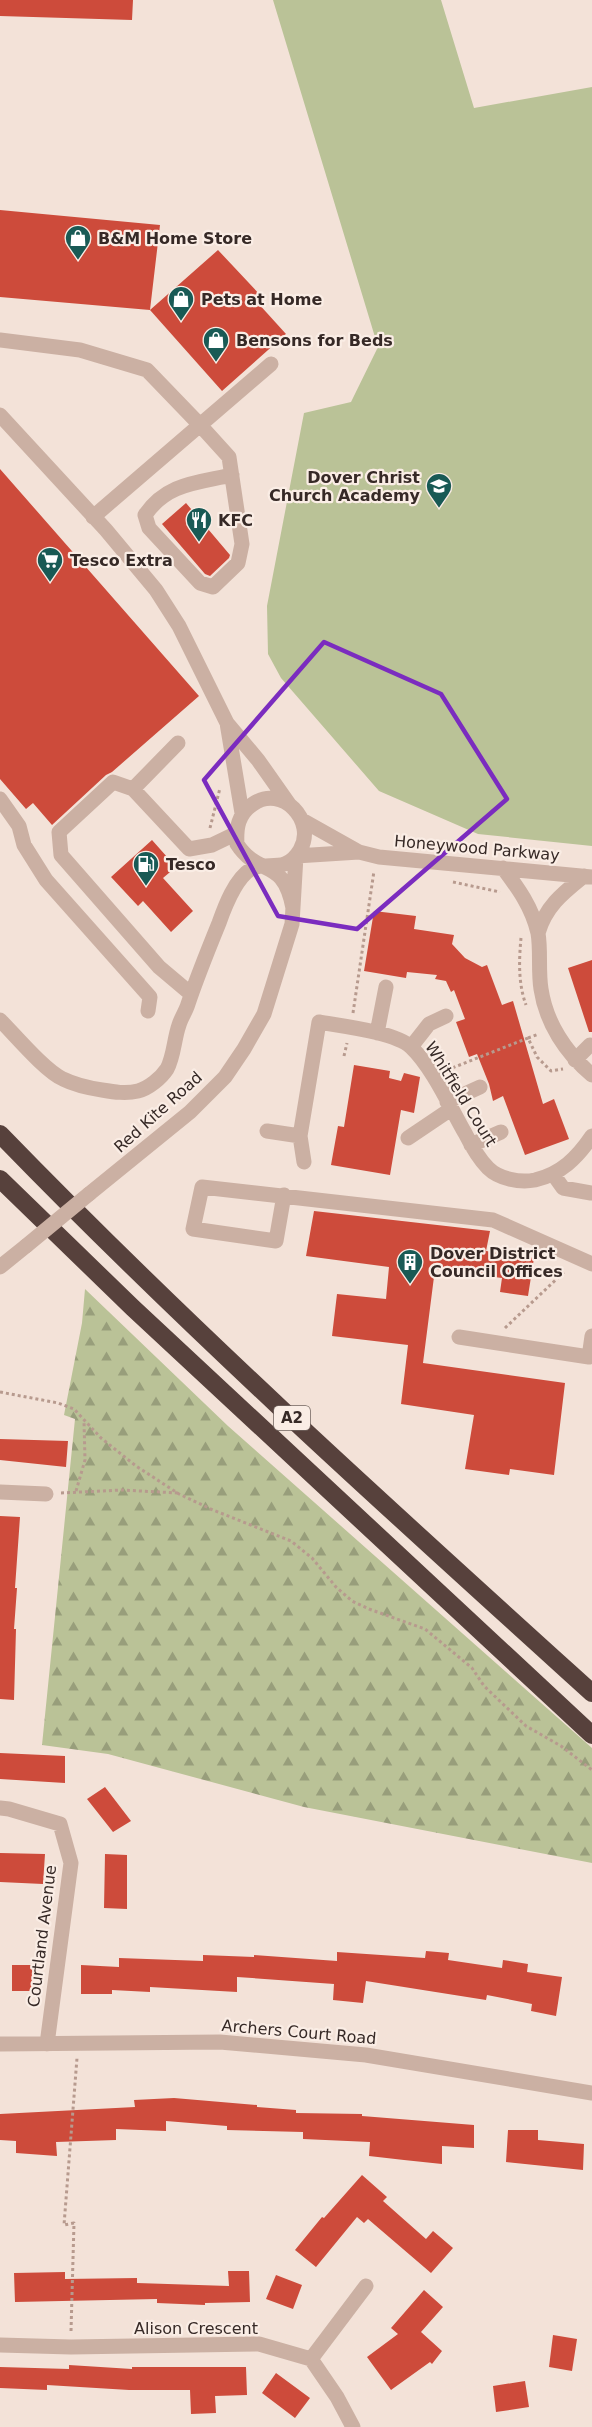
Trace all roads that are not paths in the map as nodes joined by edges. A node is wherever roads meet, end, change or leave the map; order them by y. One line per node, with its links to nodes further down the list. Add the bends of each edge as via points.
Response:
1 (0, 340): 4 (street, via 80,350 147,370)
2 (271, 364): 4 (street)
3 (0, 415): 6 (street)
4 (200, 425): 5 (street, via 230,457); 6 (street)
5 (232, 475): 5 (street, via 173,488 145,515 149,528 200,584 213,587 238,563 242,544)
6 (93, 517): 7 (street, via 156,590 179,626)
7 (227, 723): 11 (street); 12 (street)
8 (178, 743): 9 (street)
9 (133, 789): 14 (street, via 189,849 212,845); 23 (street, via 112,782 59,832 61,855 159,967)
10 (0, 800): 24 (street, via 46,880 150,997)
11 (289, 804): 12 (street, via 261,799); 13 (street)
12 (242, 813): 14 (street)
13 (302, 820): 15 (street, Honeywood Parkway); 16 (street, via 304,839)
14 (237, 833): 17 (street, via 242,852)
15 (359, 852): 16 (street, Honeywood Parkway); 18 (street, Honeywood Parkway)
16 (296, 856): 17 (street); 20 (street, Red Kite Road)
17 (268, 867): 20 (street, Red Kite Road, via 286,882); 23 (street, via 252,868 242,878 226,906)
18 (503, 868): 19 (street, Honeywood Parkway); 21 (street, via 525,897)
19 (588, 877): 21 (street, via 555,900)
20 (293, 908): 47 (street, Red Kite Road, bridge, via 292,924 264,1014 225,1077 182,1119)
21 (538, 933): 30 (street, via 545,1005 551,1024)
22 (386, 987): 27 (street)
23 (191, 994): 26 (street, via 167,1068 155,1082 139,1091 119,1093 83,1087 62,1078)
24 (148, 1011)
25 (446, 1016): 29 (street, via 429,1024)
26 (0, 1020)
27 (376, 1033): 29 (street, Whitfield Court); 37 (street, Whitfield Court, via 319,1022)
28 (590, 1045): 30 (street)
29 (411, 1047): 33 (street, Whitfield Court)
30 (575, 1060): 31 (street)
31 (592, 1075)
32 (480, 1087): 33 (street)
33 (449, 1106): 39 (street); 40 (street, Whitfield Court)
34 (267, 1131): 37 (street)
35 (501, 1132): 40 (street)
36 (0, 1134): 52 (highway, A2, via 154,1289)
37 (300, 1136): 41 (street)
38 (592, 1137): 42 (street, Whitfield Court, via 580,1154)
39 (408, 1138)
40 (471, 1145): 42 (street, Whitfield Court, via 488,1168 502,1177 530,1181)
41 (304, 1162)
42 (553, 1174): 44 (street, via 563,1188)
43 (0, 1179): 53 (highway, A2)
44 (591, 1193)
45 (284, 1195): 45 (street, via 276,1241 194,1229 202,1187); 46 (street, via 493,1220)
46 (592, 1264)
47 (0, 1267)
48 (592, 1336): 49 (street, via 589,1358)
49 (459, 1337)
50 (0, 1492): 51 (street)
51 (46, 1494)
52 (592, 1693)
53 (592, 1735)
54 (0, 1808): 56 (street, Courtland Avenue, via 60,1824 70,1863)
55 (0, 2044): 56 (street, Archers Court Road)
56 (47, 2044): 57 (street, Archers Court Road, via 220,2042 366,2055)
57 (592, 2093)
58 (366, 2286): 60 (street)
59 (0, 2345): 60 (street, Alison Crescent, via 259,2344)
60 (311, 2359): 61 (street)
61 (353, 2427)

